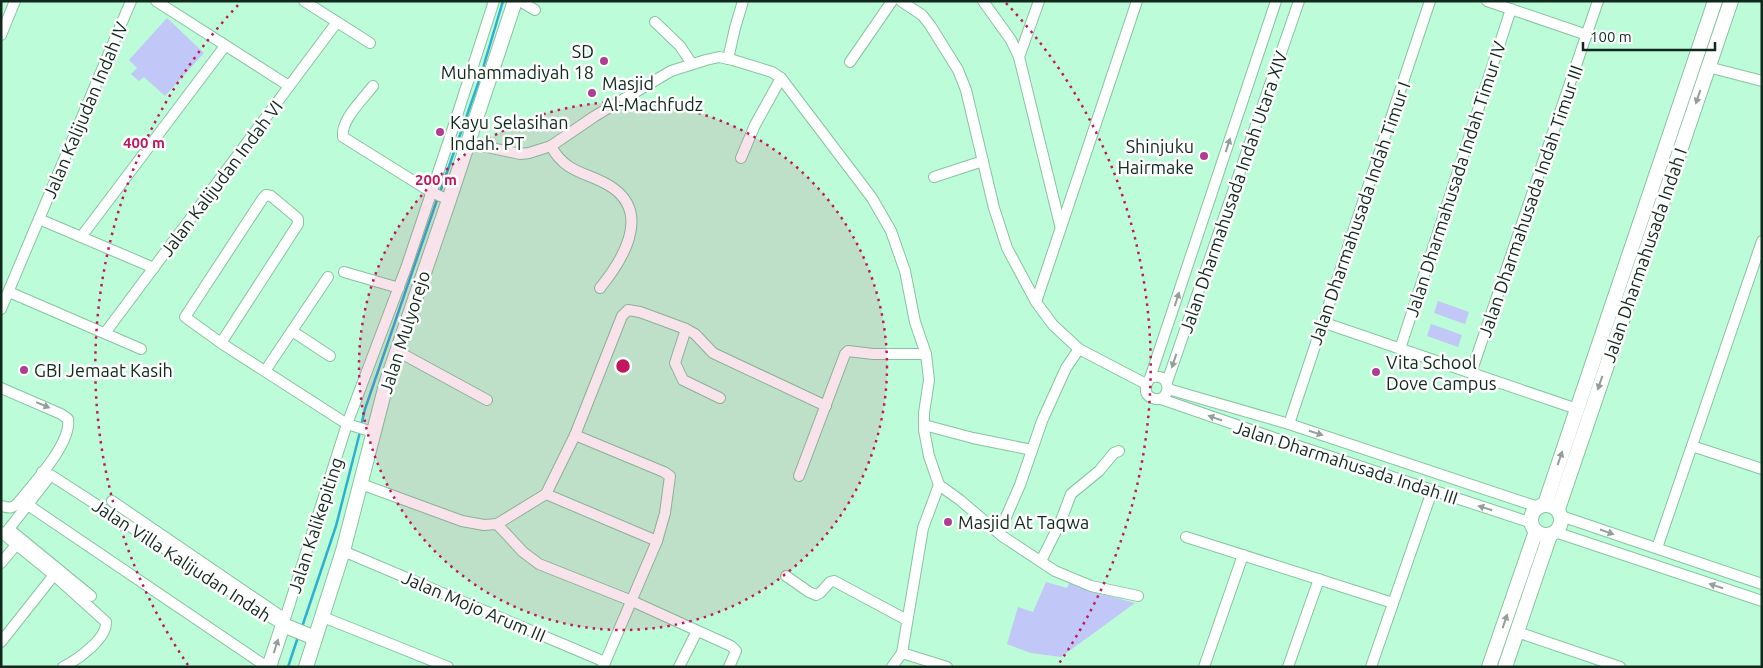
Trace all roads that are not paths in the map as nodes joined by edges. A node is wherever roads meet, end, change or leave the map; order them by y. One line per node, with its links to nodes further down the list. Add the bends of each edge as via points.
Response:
1 (15, 1): 25 (street)
2 (130, 1): 47 (street, Jalan Kalijudan Indah IV)
3 (156, 1): 28 (street)
4 (304, 1): 23 (street)
5 (494, 1): 30 (street, Jalan Kalikepiting)
6 (515, 1): 30 (main road, Jalan Mulyorejo)
7 (520, 1): 22 (street)
8 (743, 1): 31 (street)
9 (892, 1): 32 (street)
10 (901, 1): 42 (street, via 930,24 958,70)
11 (984, 1): 29 (street)
12 (1039, 1): 29 (street)
13 (1137, 1): 49 (street)
14 (1276, 1): 73 (street, Jalan Dharmahusada Indah Utara XIV, one-way to 14)
15 (1299, 1): 74 (street, Jalan Dharmahusada Indah Utara XIV, one-way to 74)
16 (1430, 1): 60 (street, Jalan Dharmahusada Indah Timur I)
17 (1487, 1): 21 (street)
18 (1598, 1): 26 (street, Jalan Dharmahusada Indah Timur III)
19 (1715, 1): 46 (main road, Jalan Dharmahusada Indah I)
20 (1731, 1): 34 (main road, Jalan Dharmahusada Indah I)
21 (1510, 9): 26 (street); 67 (street, Jalan Dharmahusada Indah Timur IV)
22 (535, 10)
23 (336, 22): 27 (street); 37 (street, Jalan Kalijudan Indah VI)
24 (655, 22): 33 (street, via 680,46)
25 (1, 35)
26 (1587, 35): 72 (street, Jalan Dharmahusada Indah Timur III)
27 (370, 43)
28 (225, 46): 37 (street); 50 (street)
29 (1019, 57): 49 (street)
30 (485, 59): 39 (main road, Jalan Mulyorejo); 39 (street, Jalan Kalikepiting)
31 (728, 59): 33 (street, via 719,57); 35 (street, via 772,72)
32 (850, 62)
33 (692, 64): 40 (street, via 671,71)
34 (1708, 67): 36 (street); 48 (main road, Jalan Dharmahusada Indah I, one-way to 48)
35 (781, 78): 41 (street, via 751,132); 69 (street, via 872,198 890,230 905,271 915,322)
36 (1762, 81)
37 (289, 86): 52 (street, Jalan Kalijudan Indah VI)
38 (373, 86): 44 (street, via 346,121 343,137)
39 (462, 136): 40 (street, via 520,154); 44 (street, Jalan Kalikepiting); 45 (main road, Jalan Mulyorejo)
40 (551, 146): 55 (street, via 569,168 622,196 630,210 632,227 628,244)
41 (741, 158)
42 (983, 161): 43 (street); 58 (street, via 1006,248)
43 (934, 177)
44 (433, 193): 45 (street); 57 (street, Jalan Kalikepiting)
45 (447, 199): 57 (main road, Jalan Mulyorejo)
46 (1642, 218): 48 (main road); 80 (main road, Jalan Dharmahusada Indah I)
47 (40, 219): 50 (street); 56 (street, Jalan Kalijudan Indah IV)
48 (1655, 222): 99 (main road, Jalan Dharmahusada Indah I, one-way to 99)
49 (1061, 226): 58 (street)
50 (81, 236): 52 (street)
51 (1762, 241): 86 (street)
52 (154, 268): 63 (street, Jalan Kalijudan Indah VI)
53 (344, 272): 57 (street)
54 (328, 277): 62 (street)
55 (600, 288)
56 (9, 292): 59 (street, Jalan Kalijudan Indah IV); 63 (street)
57 (404, 295): 68 (main road, Jalan Mulyorejo); 82 (street, Jalan Kalikepiting)
58 (1036, 302): 65 (street, via 1053,325)
59 (1, 309)
60 (1322, 322): 67 (street); 81 (street, Jalan Dharmahusada Indah Timur I)
61 (686, 329): 76 (street, via 675,363 683,380); 79 (street, via 713,353); 85 (street, via 628,310 622,316)
62 (292, 331): 70 (street); 71 (street)
63 (105, 334): 66 (street)
64 (221, 343): 64 (street, via 185,316 266,195 271,196 298,219 298,224); 71 (street)
65 (1079, 348): 73 (street); 87 (street, via 1066,368)
66 (141, 349)
67 (1400, 349): 72 (street)
68 (397, 351): 78 (street); 84 (main road, Jalan Mulyorejo)
69 (926, 354): 79 (street, via 848,351); 83 (street, via 929,380)
70 (330, 356)
71 (264, 371): 82 (street)
72 (1471, 373): 80 (street)
73 (1148, 381): 74 (street, via 1156,376); 77 (street, via 1146,390 1149,396)
74 (1168, 385): 77 (street, via 1166,395); 81 (street, Jalan Dharmahusada Indah III)
75 (1, 388): 90 (street, one-way to 90, via 68,419 70,426)
76 (720, 398)
77 (1161, 399): 94 (street, Jalan Dharmahusada Indah III, one-way to 77)
78 (487, 400)
79 (826, 406): 91 (street)
80 (1577, 409): 99 (main road, Jalan Dharmahusada Indah I, one-way to 80)
81 (1289, 424): 99 (street, Jalan Dharmahusada Indah III, one-way to 99)
82 (350, 425): 84 (street); 124 (street, Jalan Kalikepiting)
83 (924, 425): 87 (street); 93 (street)
84 (368, 431): 92 (main road, Jalan Mulyorejo)
85 (575, 435): 95 (street); 106 (street, via 670,476)
86 (1692, 446): 89 (street); 108 (street)
87 (1032, 450): 103 (street)
88 (1118, 451): 111 (street, via 1071,494)
89 (1762, 469)
90 (47, 473): 97 (street); 98 (street, via 13,508); 124 (street, Jalan Villa Kalijudan Indah)
91 (799, 476)
92 (364, 485): 100 (street, via 462,521); 109 (main road, Jalan Mulyorejo)
93 (939, 485): 103 (street); 123 (street, via 923,528)
94 (1432, 490): 101 (street, Jalan Dharmahusada Indah III, one-way to 94); 121 (street)
95 (546, 494): 100 (street); 106 (street)
96 (112, 501): 124 (street, Jalan Villa Kalijudan Indah)
97 (28, 505): 102 (street); 132 (street)
98 (1, 506)
99 (1550, 509): 101 (main road, via 1531,517); 104 (main road, via 1560,528); 108 (street, Jalan Dharmahusada Indah III, one-way to 108)
100 (497, 524): 119 (street, via 539,564)
101 (1534, 527): 104 (main road, via 1540,534); 142 (main road, one-way to 101)
102 (5, 532): 107 (street); 117 (street)
103 (999, 533): 111 (street)
104 (1553, 533): 120 (street, one-way to 104); 126 (main road)
105 (1186, 537): 110 (street)
106 (657, 540): 119 (street)
107 (16, 545): 112 (street); 113 (street)
108 (1658, 548): 116 (street, Jalan Dharmahusada Indah III)
109 (343, 551): 122 (main road, Jalan Mulyorejo); 130 (street, Jalan Mojo Arum III)
110 (1243, 555): 115 (street); 139 (street)
111 (1041, 560): 118 (street, via 1055,571 1091,586)
112 (1, 563)
113 (54, 575): 128 (street); 131 (street, via 107,623 91,647)
114 (786, 576): 123 (street, via 816,595 834,581)
115 (1318, 579): 121 (street); 140 (street)
116 (1762, 584)
117 (91, 596)
118 (1138, 596)
119 (632, 601): 125 (street); 130 (street)
120 (1762, 601)
121 (1393, 603): 141 (street)
122 (324, 617): 127 (main road, Jalan Mulyorejo); 134 (street)
123 (907, 620): 129 (street)
124 (286, 624): 127 (main road, Jalan Villa Kalijudan Indah); 132 (main road, one-way to 124)
125 (697, 631): 135 (street); 136 (street, via 736,651)
126 (1517, 632): 143 (main road); 144 (street)
127 (310, 636): 133 (main road, Jalan Mulyorejo)
128 (1, 642)
129 (902, 653): 137 (street); 138 (street)
130 (604, 664)
131 (63, 667)
132 (268, 667)
133 (306, 667)
134 (448, 667)
135 (680, 667)
136 (729, 667)
137 (892, 667)
138 (946, 667)
139 (1204, 667)
140 (1288, 667)
141 (1371, 667)
142 (1489, 667)
143 (1505, 667)
144 (1619, 667)

